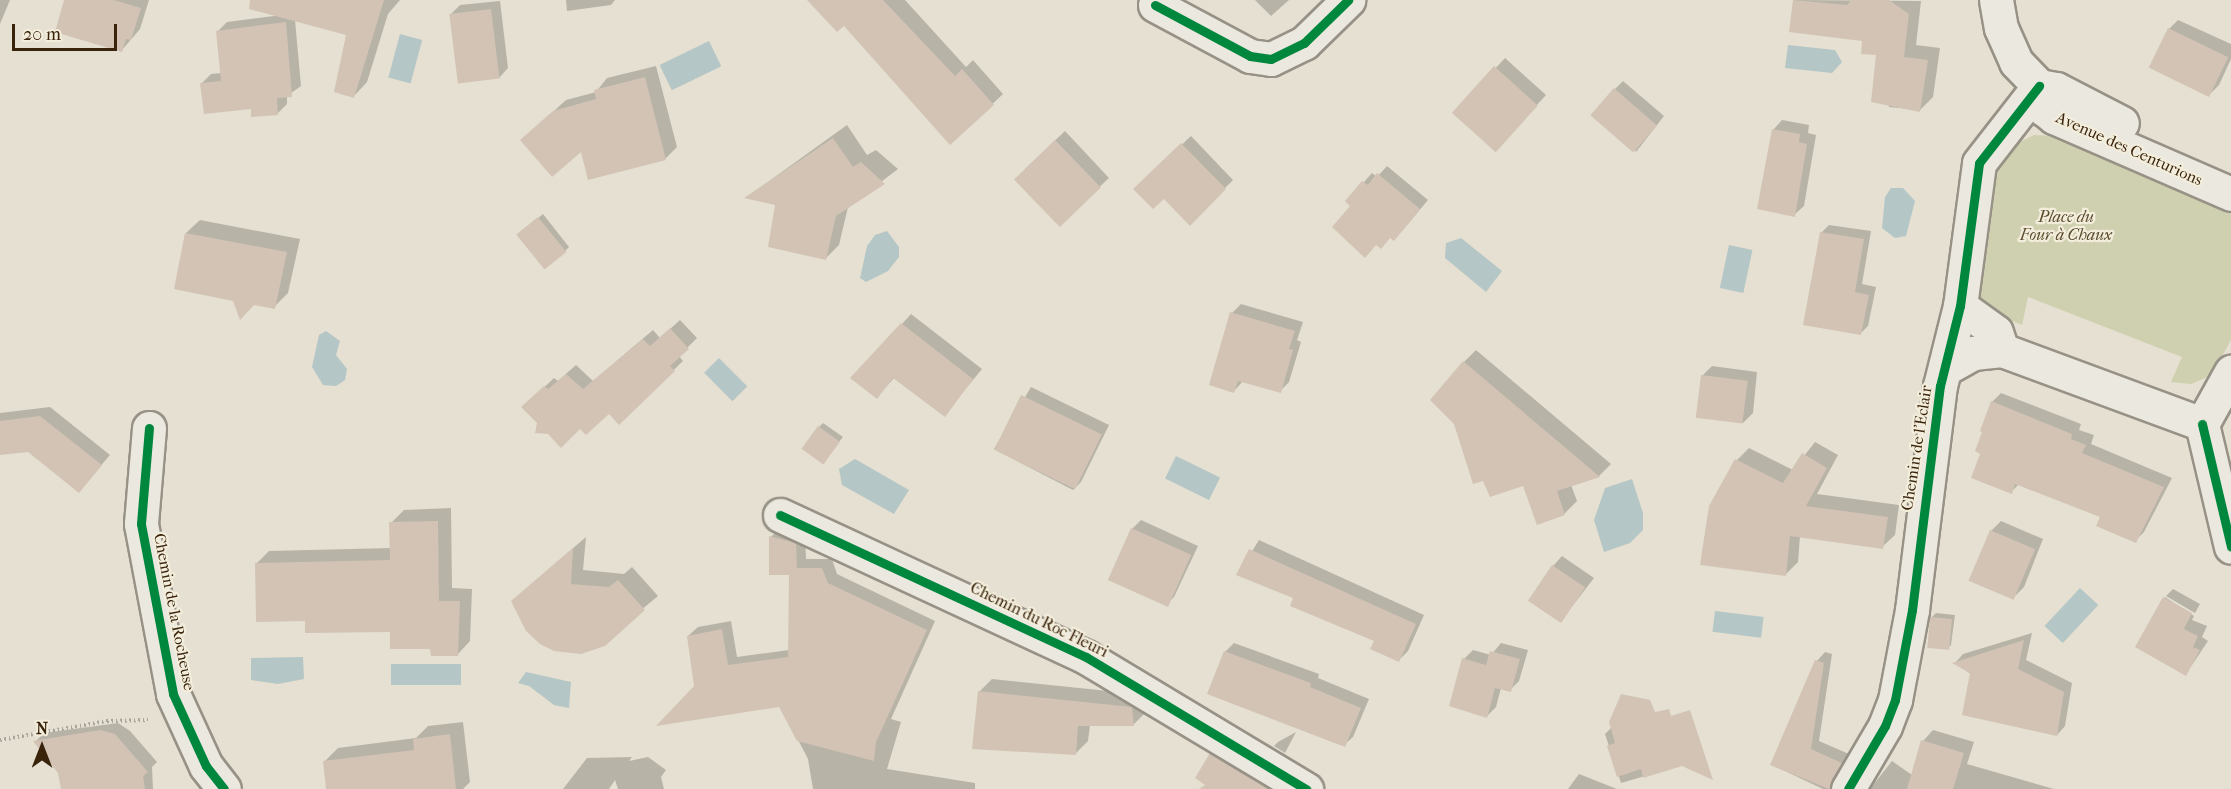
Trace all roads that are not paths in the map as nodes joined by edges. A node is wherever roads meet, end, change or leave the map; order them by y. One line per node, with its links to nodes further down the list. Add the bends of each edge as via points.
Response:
1 (1348, 0): 3 (street, via 1304,43 1271,59 1250,56)
2 (1996, 0): 4 (street, via 2001,28 2016,62)
3 (1155, 5)
4 (2039, 86): 5 (street, Avenue des Centurions, via 2056,89 2086,108); 6 (street, Avenue des Centurions, via 2044,109 2054,117); 7 (street, Chemin de l'Eclair, via 1979,163)
5 (2231, 169)
6 (2231, 194)
7 (1960, 306): 8 (street, via 1996,332); 9 (street, Chemin de l'Eclair)
8 (2002, 350): 9 (street, via 1973,353); 11 (street)
9 (1948, 367): 17 (street, Chemin de l'Eclair, via 1940,387 1912,610 1895,700 1885,726)
10 (2231, 372): 11 (street)
11 (2202, 424): 14 (street)
12 (149, 428): 15 (street, Chemin de la Rocheuse, via 141,524 173,694 206,766)
13 (780, 515): 16 (street, Chemin du Roc Fleuri, via 1086,657)
14 (2231, 547)
15 (224, 789)
16 (1306, 789)
17 (1848, 789)

